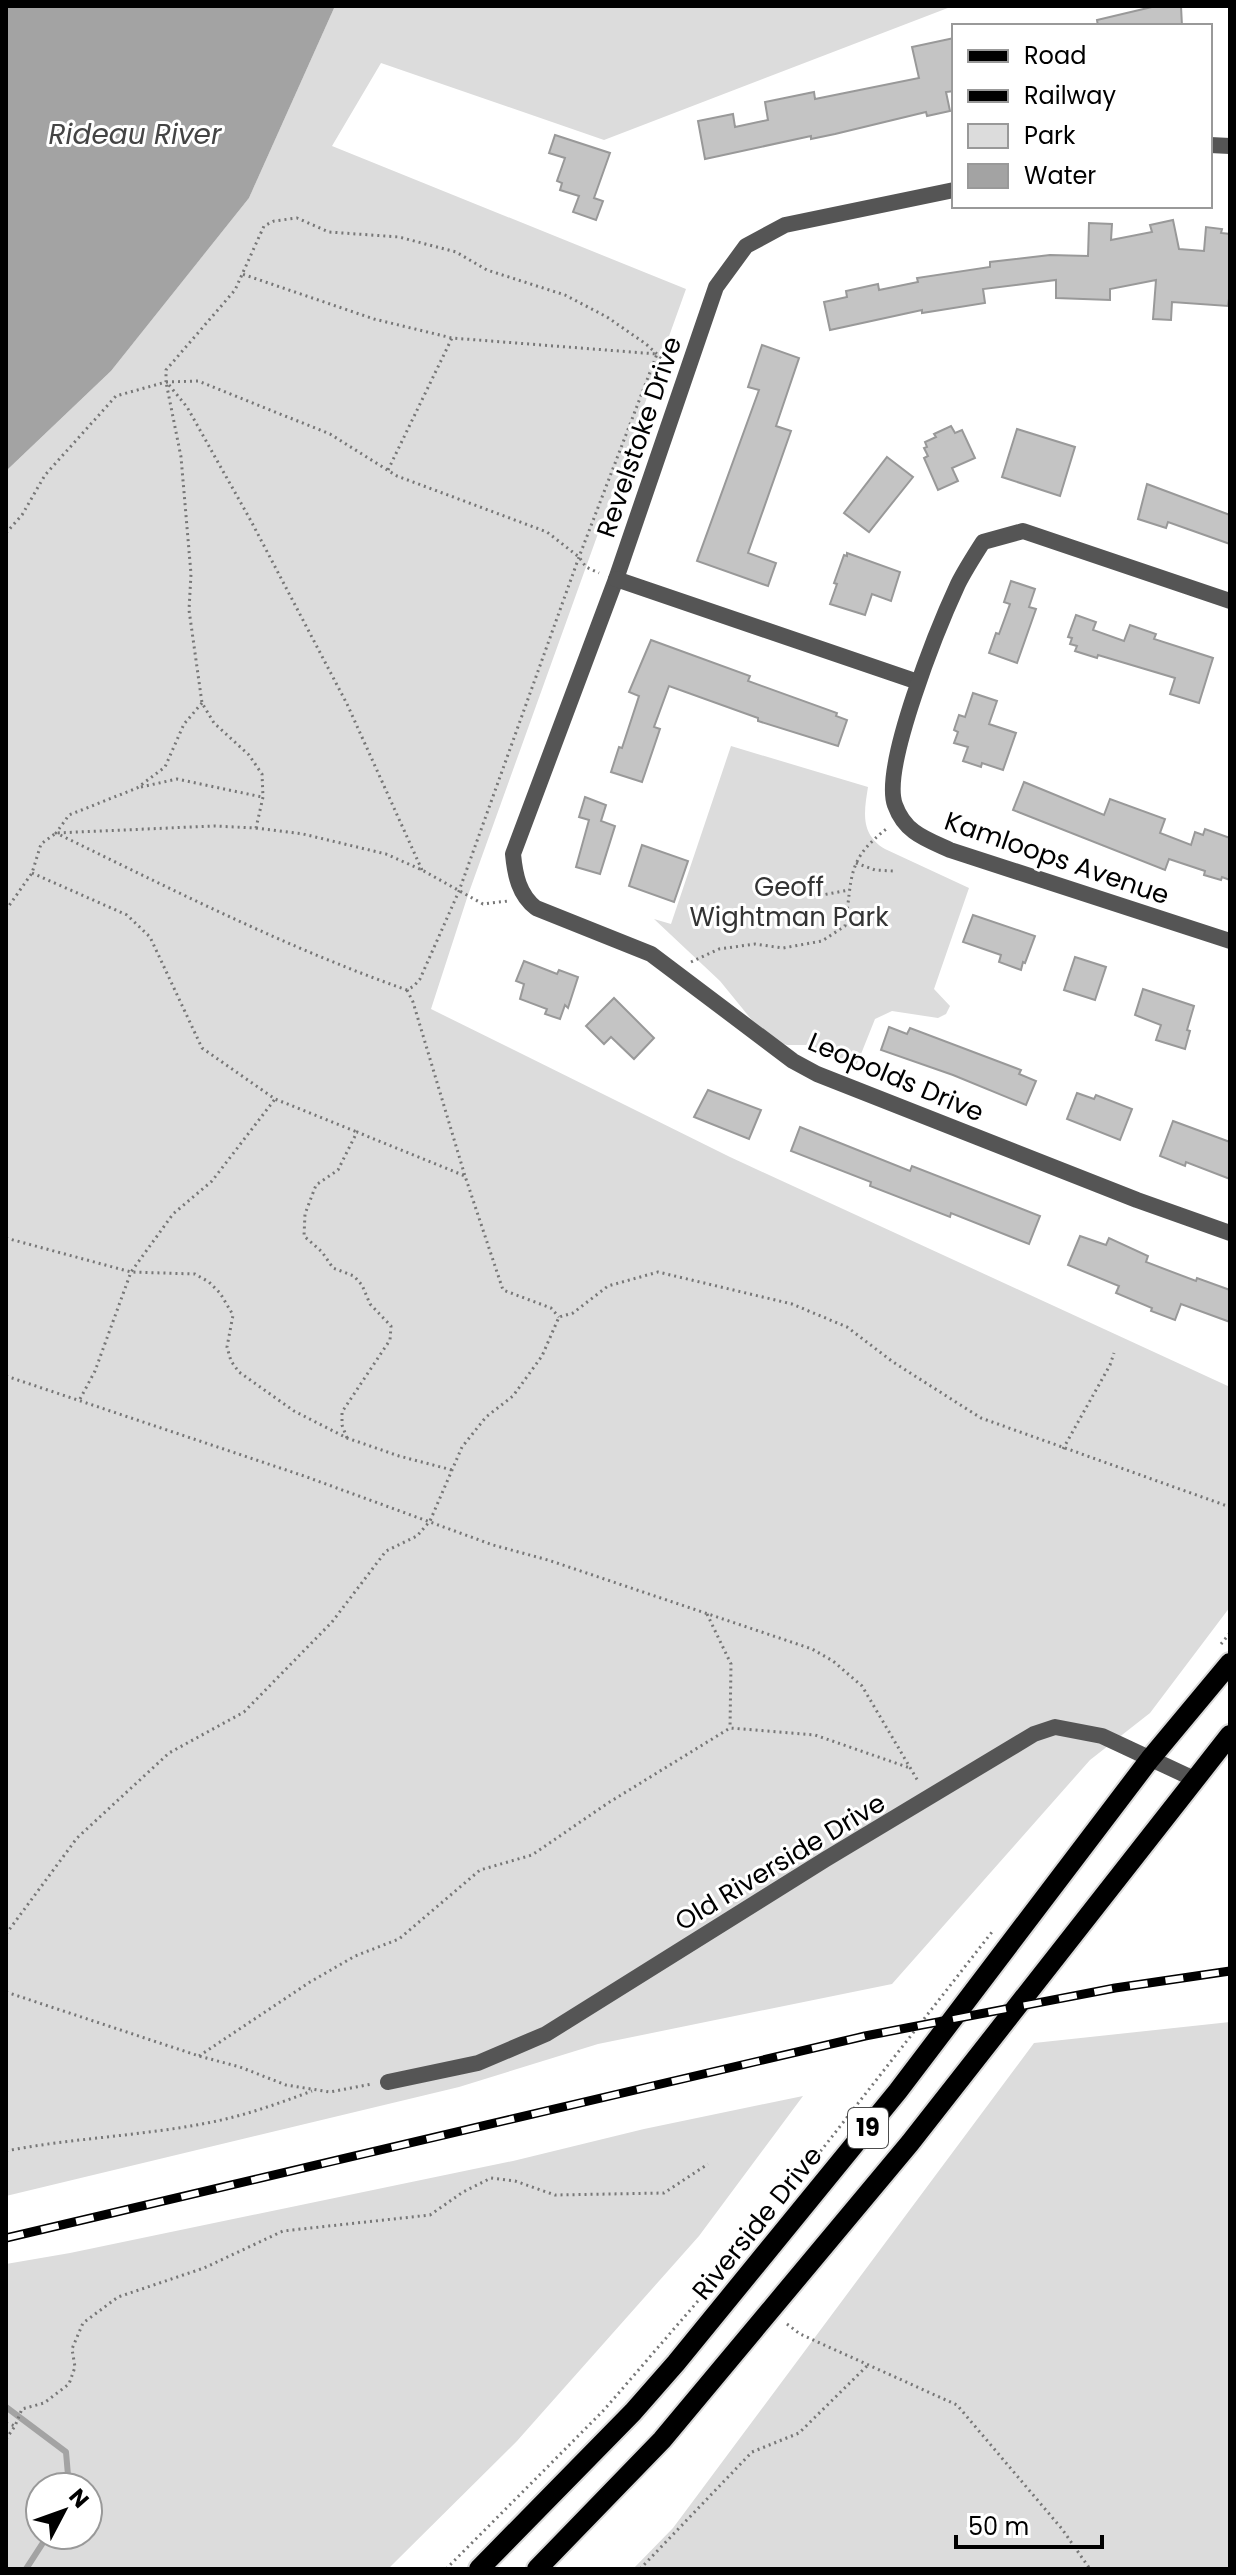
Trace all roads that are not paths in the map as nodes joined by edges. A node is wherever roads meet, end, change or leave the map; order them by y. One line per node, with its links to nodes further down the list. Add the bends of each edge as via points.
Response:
1 (952, 190): 2 (street, Revelstoke Drive, via 785,225 746,246 716,287)
2 (616, 579): 4 (street); 5 (street, Revelstoke Drive, via 514,852)
3 (1230, 601): 4 (street, via 1023,531 983,542 959,582)
4 (918, 682): 6 (street, Kamloops Avenue, via 892,779 894,804 912,832 950,850)
5 (525, 897): 7 (street, Leopolds Drive, via 536,908 638,947 817,1074)
6 (1230, 941)
7 (1230, 1233)
8 (1230, 1663): 10 (main road, Riverside Drive / 19)
9 (1230, 1735): 11 (main road, 19)
10 (1150, 1759): 11 (street, Old Riverside Drive); 12 (street, Old Riverside Drive, via 1102,1736 1055,1727 1034,1734 546,2034 478,2063); 13 (main road, Riverside Drive / 19, via 898,2091 676,2363)
11 (1194, 1779): 14 (main road, 19, via 910,2143 662,2440)
12 (388, 2082)
13 (479, 2569)
14 (537, 2569)

